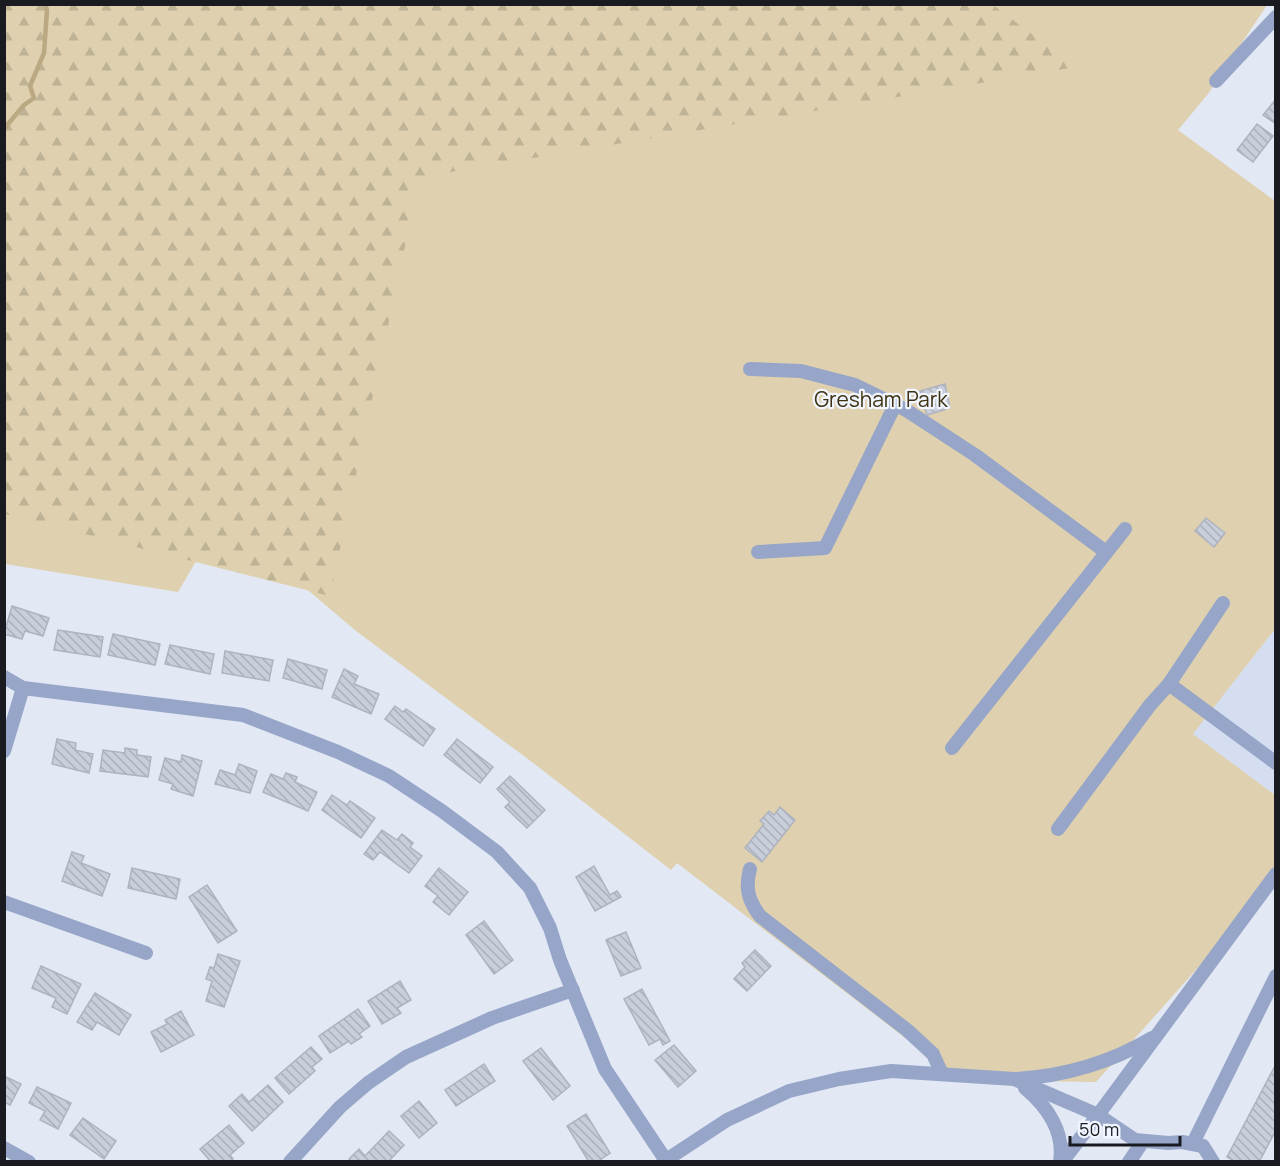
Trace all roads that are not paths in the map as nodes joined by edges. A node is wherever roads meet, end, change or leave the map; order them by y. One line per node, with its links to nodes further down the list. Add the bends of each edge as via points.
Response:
1 (1275, 16): 2 (street)
2 (1216, 81)
3 (750, 369): 4 (street, via 801,371 855,385)
4 (895, 405): 6 (street, via 825,548); 7 (street, via 975,455)
5 (1125, 529): 7 (street)
6 (758, 552)
7 (1106, 552): 12 (street)
8 (1223, 603): 10 (street)
9 (4, 677): 11 (street)
10 (1169, 684): 14 (street); 15 (street)
11 (23, 688): 13 (street); 21 (street, via 243,716 389,776 497,852 530,888)
12 (952, 747)
13 (4, 751)
14 (1275, 763)
15 (1058, 829)
16 (750, 869): 23 (street, via 747,891 760,916 907,1030 933,1054)
17 (1275, 874): 22 (street)
18 (4, 902): 19 (street)
19 (146, 953)
20 (1275, 976): 27 (street)
21 (573, 990): 29 (street, via 605,1069); 31 (street, via 492,1018 406,1057 340,1107)
22 (1158, 1035): 24 (street, via 1124,1053 1071,1071); 25 (street)
23 (942, 1074): 24 (street); 29 (street, via 891,1071 789,1091 727,1120)
24 (1014, 1079): 25 (street); 32 (street, via 1050,1114 1058,1133)
25 (1098, 1115): 26 (street); 32 (street)
26 (1137, 1139): 27 (street); 33 (street)
27 (1192, 1143): 34 (street, via 1203,1146)
28 (4, 1148): 30 (street)
29 (664, 1160)
30 (29, 1161)
31 (290, 1161)
32 (1061, 1161)
33 (1129, 1161)
34 (1214, 1161)

